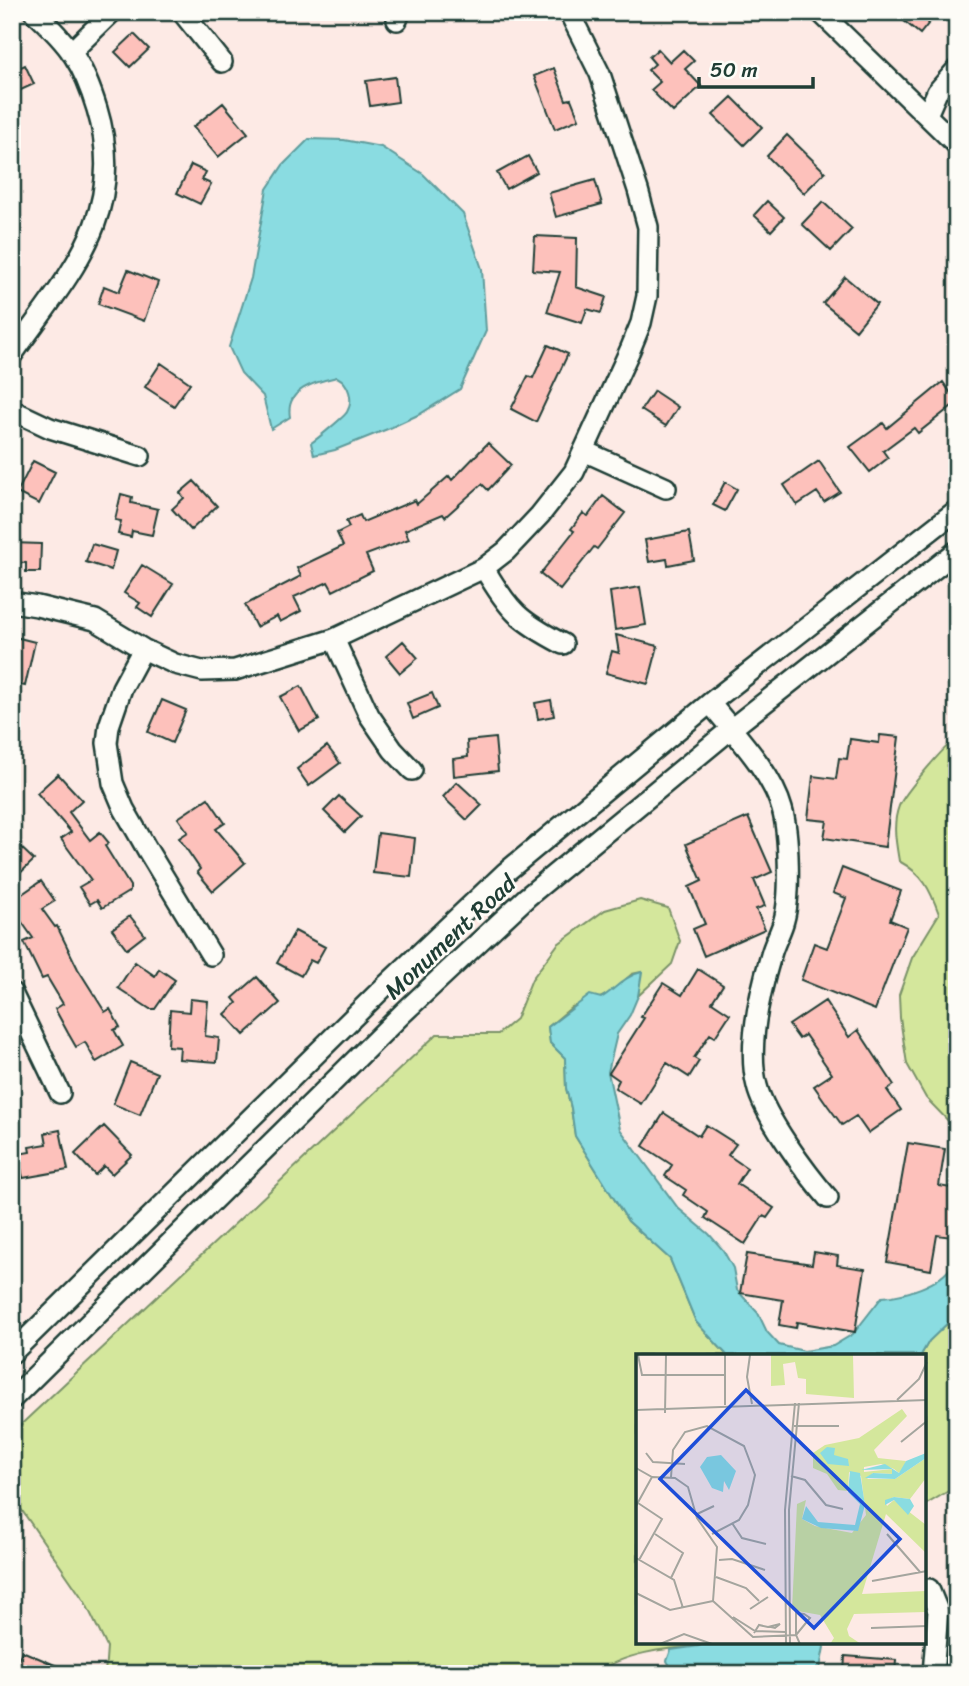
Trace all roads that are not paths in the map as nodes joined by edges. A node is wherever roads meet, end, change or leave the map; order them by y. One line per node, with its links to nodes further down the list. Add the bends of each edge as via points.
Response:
1 (34, 12): 6 (street, via 64,39)
2 (111, 12): 6 (street)
3 (182, 12): 7 (street)
4 (569, 12): 13 (street, via 600,74 648,228 647,296 641,323)
5 (820, 12): 9 (street)
6 (71, 52): 11 (street, via 88,80 103,128 107,172 103,201 80,257)
7 (222, 62)
8 (957, 69): 9 (street, via 937,92)
9 (927, 115): 10 (street)
10 (957, 145)
11 (12, 355)
12 (12, 410): 14 (street, via 50,428)
13 (584, 451): 15 (street); 18 (street, via 574,472 540,515)
14 (140, 456)
15 (666, 488)
16 (957, 510): 19 (street, Monument Road)
17 (957, 551): 20 (street, Monument Road)
18 (484, 568): 22 (street); 23 (street, via 508,607)
19 (881, 568): 20 (street); 25 (street, Monument Road)
20 (901, 594): 26 (street, Monument Road)
21 (12, 602): 24 (street, via 95,620)
22 (334, 639): 24 (street, via 235,670 202,671); 27 (street, via 369,715)
23 (564, 644)
24 (143, 649): 28 (street, via 109,726 113,783)
25 (710, 703): 26 (street); 32 (street, Monument Road, via 435,937)
26 (731, 729): 31 (street, via 773,787 786,829 785,918 771,952 754,1042 756,1085 770,1117); 33 (street, Monument Road, via 527,897 457,961)
27 (412, 770)
28 (211, 955)
29 (12, 993): 30 (street)
30 (60, 1093)
31 (828, 1198)
32 (12, 1353)
33 (12, 1399)
34 (929, 1588): 35 (street, via 937,1611)
35 (933, 1674)

